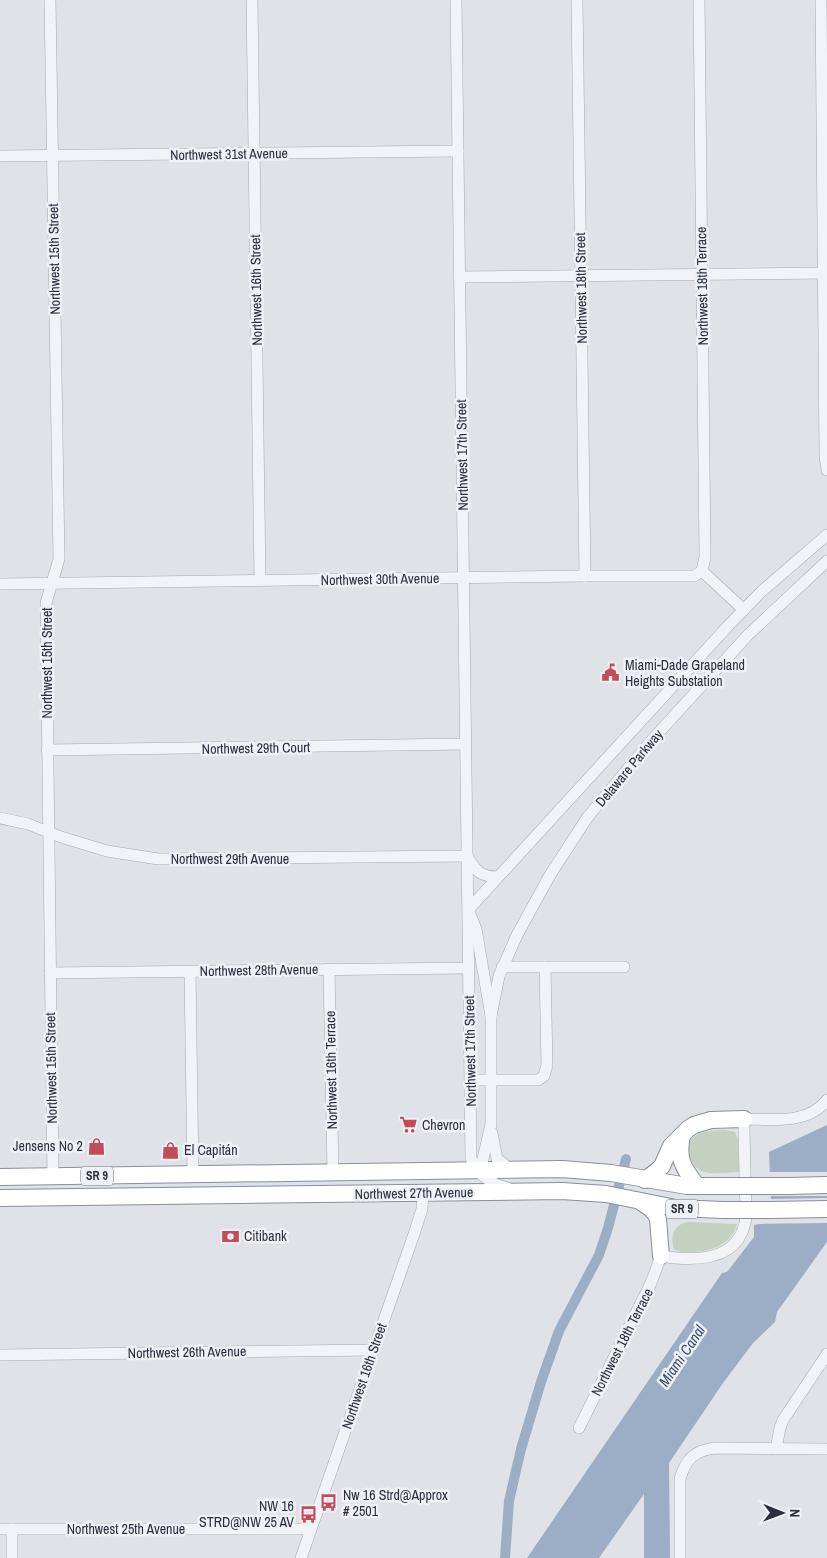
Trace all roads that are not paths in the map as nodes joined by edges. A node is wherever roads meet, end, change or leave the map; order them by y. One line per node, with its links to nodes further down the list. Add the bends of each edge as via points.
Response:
1 (50, 0): 10 (street, Northwest 15th Street)
2 (252, 0): 8 (street, Northwest 16th Street)
3 (456, 0): 7 (street, Northwest 17th Street)
4 (577, 0): 13 (street, Northwest 18th Street)
5 (699, 0): 12 (street, Northwest 18th Terrace)
6 (821, 0): 11 (street)
7 (458, 151): 8 (street, Northwest 31st Avenue); 14 (street, Northwest 17th Street)
8 (254, 153): 10 (street, Northwest 31st Avenue); 21 (street, Northwest 16th Street)
9 (0, 156): 10 (street, Northwest 31st Avenue)
10 (53, 156): 22 (street, Northwest 15th Street, via 59,559)
11 (825, 272): 12 (street); 15 (street)
12 (702, 274): 13 (street); 18 (street, Northwest 18th Terrace, via 705,557)
13 (580, 275): 14 (street); 19 (street, Northwest 18th Street)
14 (460, 277): 20 (street, Northwest 17th Street)
15 (827, 470)
16 (827, 535): 24 (street, Delaware Parkway)
17 (827, 561): 32 (street, Delaware Parkway, via 748,635 601,800 550,875)
18 (702, 571): 19 (street, Northwest 30th Avenue, via 694,576); 24 (street)
19 (584, 576): 20 (street, Northwest 30th Avenue)
20 (464, 578): 21 (street, Northwest 30th Avenue); 25 (street, Northwest 17th Street)
21 (260, 580): 22 (street, Northwest 30th Avenue)
22 (52, 583): 23 (street, Northwest 30th Avenue); 26 (street, Northwest 15th Street, via 46,603)
23 (0, 584)
24 (744, 610): 30 (street, Delaware Parkway)
25 (465, 744): 26 (street, Northwest 29th Court); 29 (street, Northwest 17th Street)
26 (47, 750): 28 (street, Northwest 15th Street)
27 (0, 818): 28 (street, Northwest 29th Avenue)
28 (49, 832): 29 (street, Northwest 29th Avenue, via 107,851 158,859); 38 (street, Northwest 15th Street)
29 (467, 856): 30 (street, via 483,876); 31 (street, Northwest 17th Street)
30 (497, 877): 31 (street, Delaware Parkway)
31 (468, 910): 35 (street, Northwest 17th Street); 39 (street, Northwest 17th Street, via 476,929)
32 (502, 967): 33 (street); 39 (street, Delaware Parkway)
33 (545, 967): 34 (street); 41 (street, via 547,1064 544,1076 538,1080)
34 (624, 967)
35 (468, 968): 36 (street, Northwest 28th Avenue); 40 (street, Northwest 17th Street)
36 (329, 969): 37 (street, Northwest 28th Avenue); 48 (street, Northwest 16th Terrace)
37 (190, 972): 38 (street, Northwest 28th Avenue); 49 (street)
38 (50, 973): 52 (street, Northwest 15th Street)
39 (491, 1016): 41 (street, Northwest 17th Street)
40 (471, 1080): 41 (street); 47 (street, Northwest 17th Street, via 471,1158)
41 (492, 1080): 44 (street, Northwest 17th Street)
42 (827, 1100): 43 (street, via 814,1112 799,1117)
43 (744, 1119): 45 (highway, via 702,1122); 66 (street, via 746,1218 741,1234 728,1249 709,1257 681,1259)
44 (491, 1124): 46 (street, via 495,1155); 47 (street, via 483,1160)
45 (682, 1135): 53 (highway, via 671,1146 662,1166); 55 (highway, via 681,1160)
46 (509, 1170): 47 (highway, Northwest 27th Avenue / SR 9); 53 (highway, Northwest 27th Avenue / SR 9, via 593,1171)
47 (477, 1171): 48 (highway, Northwest 27th Avenue / SR 9); 56 (street, via 499,1186); 58 (highway)
48 (333, 1172): 50 (highway, Northwest 27th Avenue / SR 9); 59 (highway)
49 (193, 1174): 50 (highway, Northwest 27th Avenue / SR 9); 52 (highway, Northwest 27th Avenue / SR 9); 60 (highway, via 190,1180 175,1187)
50 (226, 1174): 61 (highway)
51 (0, 1177): 52 (highway, Northwest 27th Avenue / SR 9)
52 (53, 1177)
53 (645, 1180): 55 (highway, Northwest 27th Avenue / SR 9)
54 (827, 1185): 55 (highway, Northwest 27th Avenue / SR 9, bridge)
55 (697, 1186)
56 (521, 1192): 58 (highway, Northwest 27th Avenue / SR 9); 63 (highway, Northwest 27th Avenue / SR 9, via 590,1192)
57 (424, 1193): 58 (highway, Northwest 27th Avenue / SR 9); 59 (highway, Northwest 27th Avenue / SR 9); 67 (street, Northwest 16th Street, via 414,1234)
58 (450, 1193)
59 (312, 1194): 61 (highway, Northwest 27th Avenue / SR 9)
60 (168, 1196): 61 (highway, Northwest 27th Avenue / SR 9); 62 (highway, Northwest 27th Avenue / SR 9)
61 (206, 1196)
62 (0, 1198)
63 (642, 1202): 64 (highway, Northwest 27th Avenue / SR 9); 66 (highway, via 658,1219)
64 (687, 1209): 65 (highway, Northwest 27th Avenue / SR 9, bridge); 66 (highway, via 669,1225)
65 (827, 1209)
66 (661, 1256): 70 (street, Northwest 18th Terrace, via 652,1283)
67 (373, 1350): 69 (street, Northwest 26th Avenue); 75 (street, Northwest 16th Street)
68 (827, 1354): 72 (street, via 783,1420)
69 (0, 1355)
70 (579, 1428)
71 (827, 1448): 72 (street)
72 (776, 1449): 78 (street, via 708,1449 691,1457 684,1467 679,1487)
73 (0, 1529): 74 (street, Northwest 25th Avenue)
74 (12, 1529): 75 (street, Northwest 25th Avenue); 76 (street)
75 (311, 1529): 77 (street, Northwest 16th Street)
76 (12, 1558)
77 (301, 1558)
78 (680, 1558)

